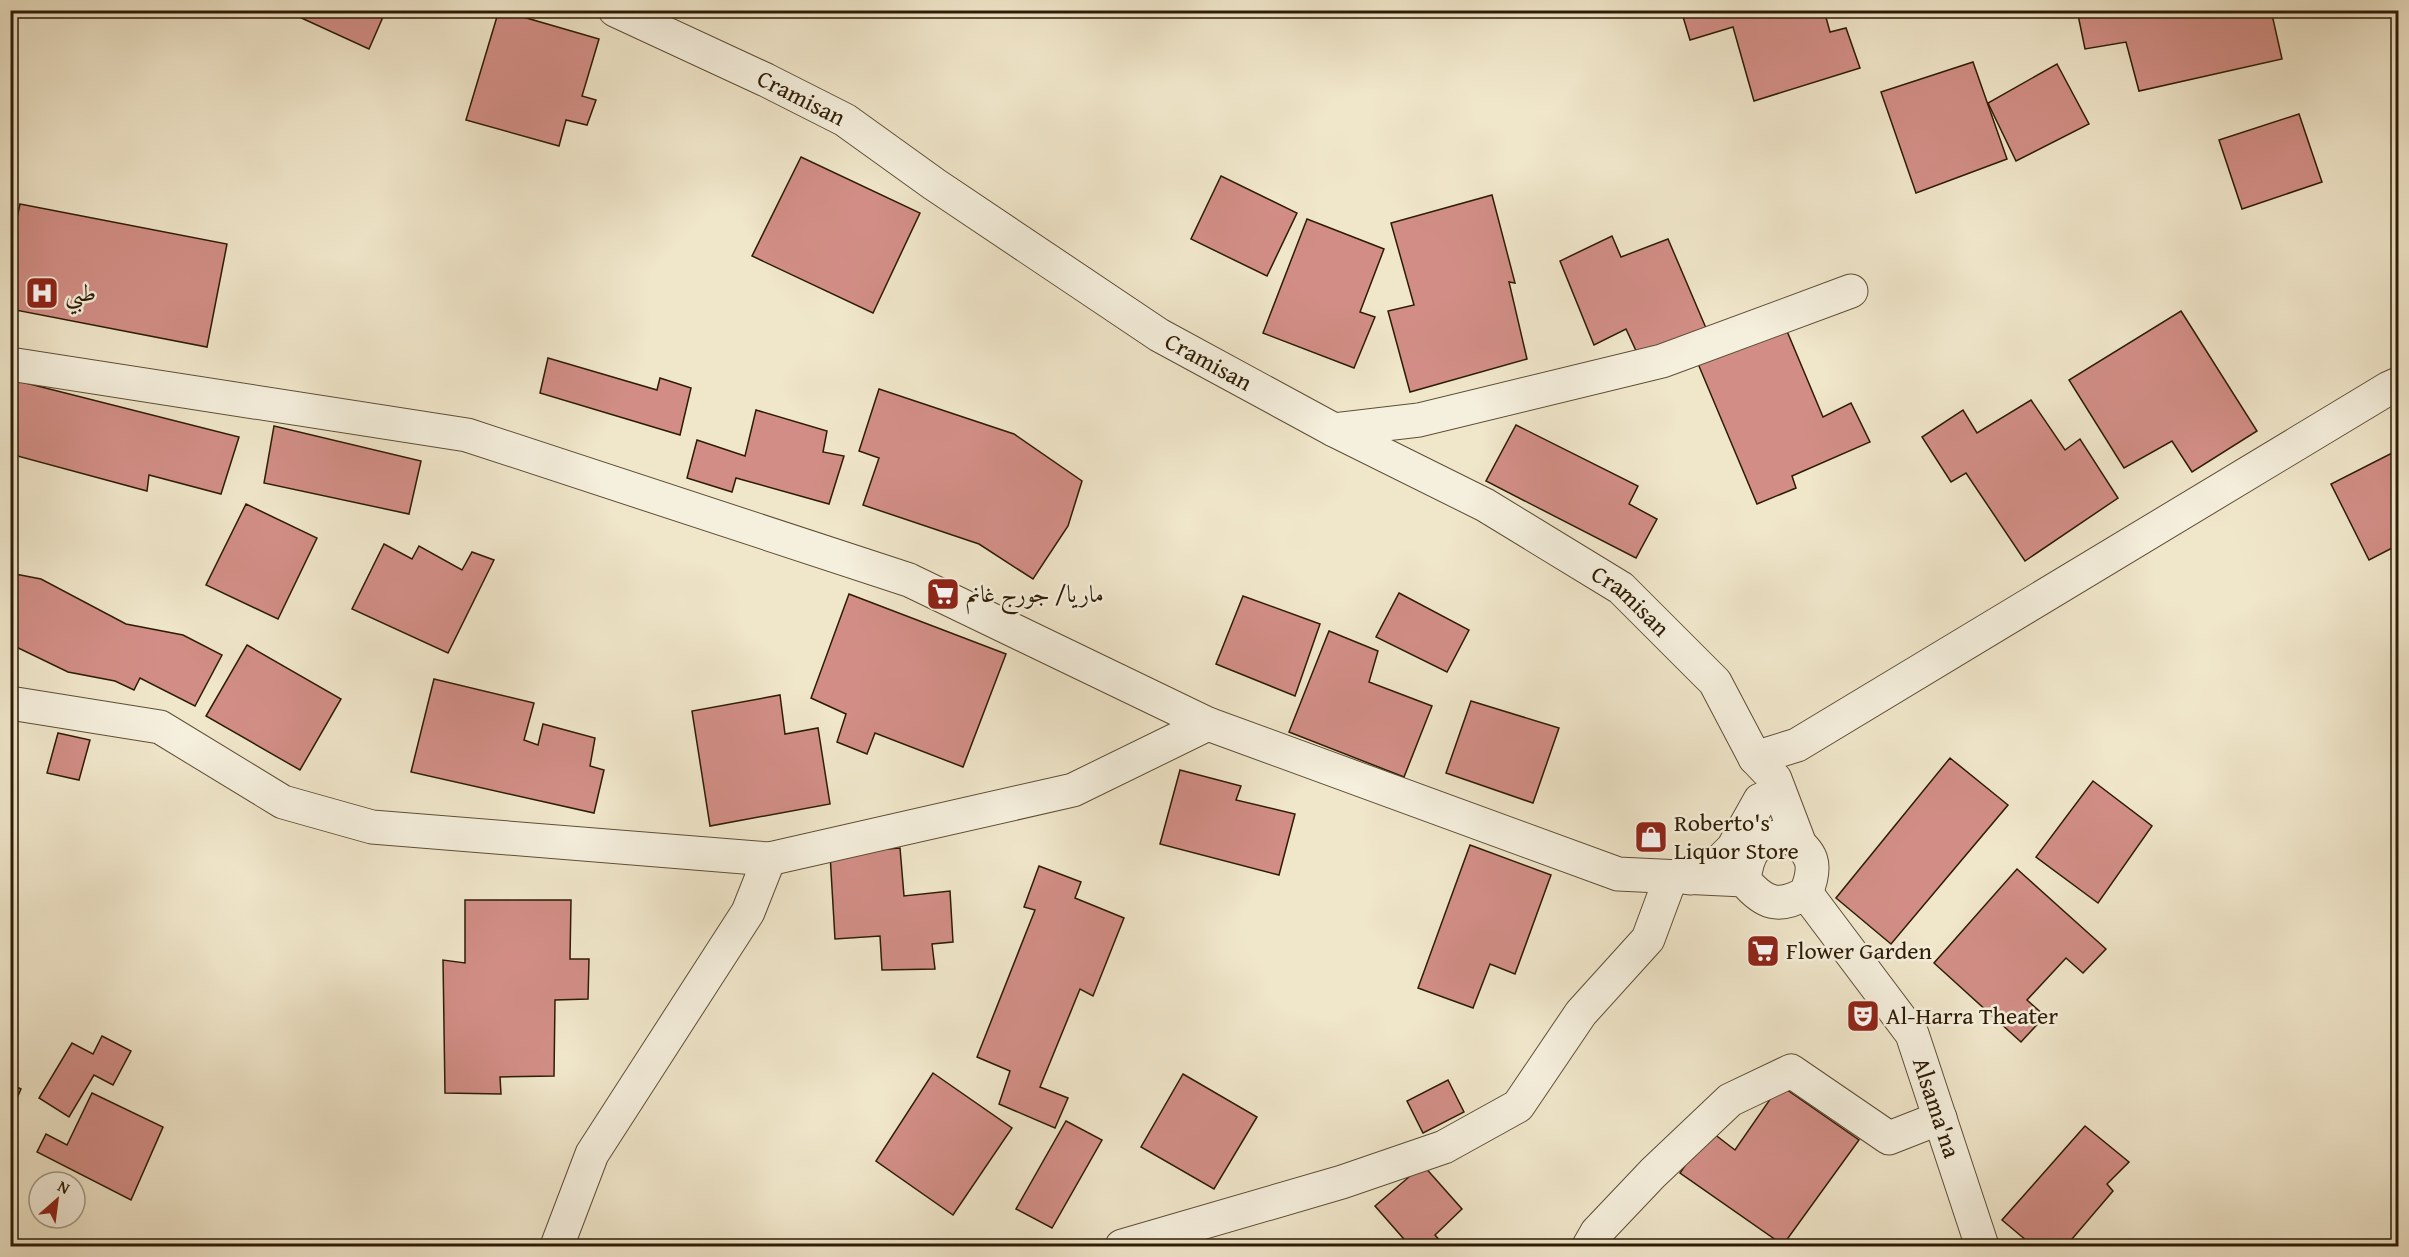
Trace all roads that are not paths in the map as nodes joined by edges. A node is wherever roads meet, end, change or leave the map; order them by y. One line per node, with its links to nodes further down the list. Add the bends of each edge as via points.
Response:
1 (615, 10): 5 (street, Cramisan, via 844,120 1159,335)
2 (1851, 291): 5 (street, via 1662,361 1419,420)
3 (10, 364): 7 (street, via 467,435 909,580)
4 (2398, 384): 8 (street, via 1797,745)
5 (1334, 430): 8 (street, Cramisan, via 1485,505 1621,588 1715,682)
6 (10, 703): 11 (street, via 160,727 283,802 372,826)
7 (1208, 724): 11 (street, via 1073,790); 13 (street, via 1618,874)
8 (1755, 758): 9 (street); 10 (street, via 1775,779)
9 (1760, 800): 12 (street); 13 (street, via 1733,848 1717,864)
10 (1799, 842): 12 (street, via 1787,835 1761,842); 14 (street, via 1813,863 1813,877)
11 (769, 859): 16 (street, via 748,912 592,1154)
12 (1748, 866): 13 (street); 14 (street, via 1759,896 1773,903 1786,903)
13 (1680, 877): 17 (street, via 1648,939 1581,1013 1518,1106 1444,1147 1342,1182)
14 (1806, 893): 15 (street, Alsama'na, via 1912,1034)
15 (1940, 1118): 18 (street, via 1889,1137 1791,1071 1730,1100 1653,1173 1597,1232); 19 (street, Alsama'na)
16 (557, 1246)
17 (1122, 1246)
18 (1589, 1246)
19 (1982, 1246)

